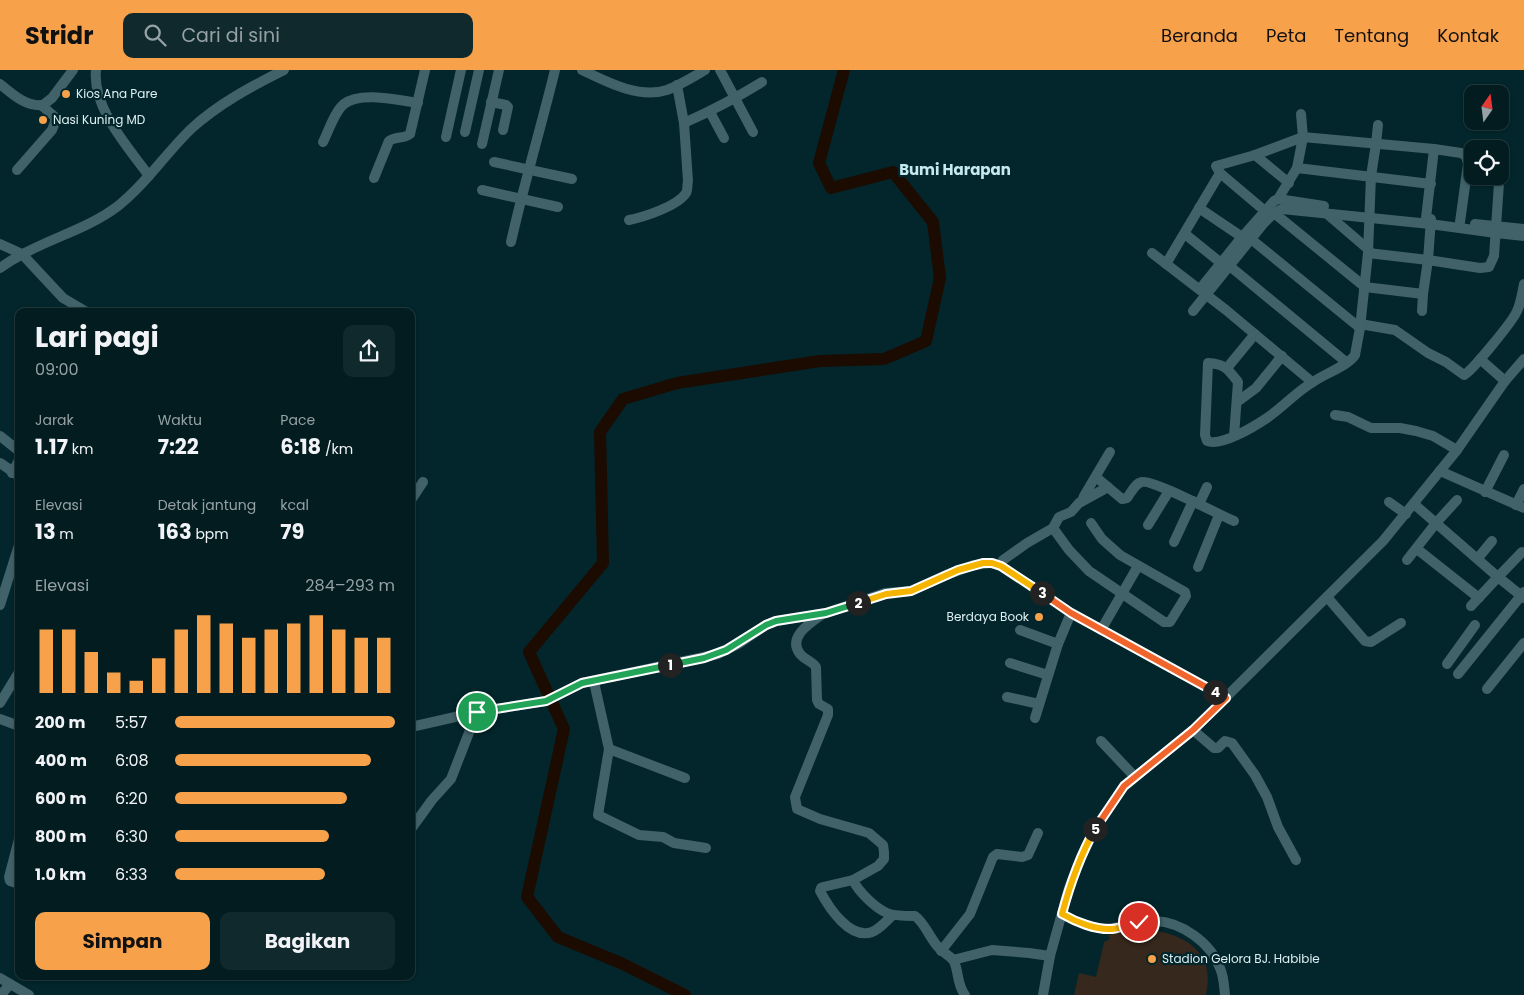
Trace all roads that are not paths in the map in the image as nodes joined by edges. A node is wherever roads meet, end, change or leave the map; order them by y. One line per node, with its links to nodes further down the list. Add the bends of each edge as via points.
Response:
1 (73, 70): 21 (street, via 52,98)
2 (96, 70): 42 (street, via 96,86 104,110)
3 (284, 70): 42 (street, via 252,86 193,127)
4 (425, 70): 20 (street)
5 (461, 70): 29 (street)
6 (479, 70): 27 (street)
7 (499, 70): 19 (street)
8 (555, 70): 40 (street)
9 (582, 70): 16 (street)
10 (598, 70): 16 (street)
11 (705, 70): 13 (street)
12 (720, 70): 18 (street)
13 (688, 73): 16 (street, via 656,85); 17 (street)
14 (762, 82): 18 (street)
15 (0, 84): 21 (street, via 31,105)
16 (621, 84): 17 (street, via 649,92)
17 (677, 85): 24 (street)
18 (736, 98): 22 (street); 28 (street)
19 (491, 102): 26 (street, via 508,108); 33 (street)
20 (418, 103): 32 (street, via 374,97 352,100 343,104); 44 (street, via 410,134 389,141)
21 (41, 105): 39 (street, via 54,117 52,130)
22 (710, 112): 24 (street); 31 (street)
23 (1301, 114): 30 (street)
24 (684, 123): 57 (street, via 686,194 657,212)
25 (1378, 125): 34 (street)
26 (503, 130)
27 (465, 132)
28 (753, 132)
29 (446, 137)
30 (1303, 137): 34 (street); 36 (street); 38 (street)
31 (724, 138)
32 (323, 142)
33 (482, 144)
34 (1376, 144): 35 (street); 43 (street)
35 (1434, 149): 47 (street); 59 (street, via 1461,153 1468,160)
36 (1255, 155): 41 (street, via 1216,166); 46 (street)
37 (494, 162): 40 (street)
38 (1297, 168): 43 (street); 46 (street)
39 (17, 170)
40 (530, 170): 45 (street); 50 (street)
41 (1220, 173): 53 (street); 54 (street)
42 (149, 176): 69 (street, via 118,206 96,220)
43 (1371, 176): 47 (street); 56 (street)
44 (374, 178)
45 (572, 179)
46 (1288, 183): 51 (street)
47 (1431, 184): 58 (street)
48 (1499, 185): 61 (street)
49 (482, 190): 50 (street)
50 (521, 199): 52 (street); 65 (street)
51 (1278, 199): 54 (street); 56 (street)
52 (558, 207)
53 (1199, 208): 62 (street); 64 (street)
54 (1269, 212): 55 (street, via 1289,208); 64 (street); 75 (street)
55 (1326, 212): 56 (street); 67 (street)
56 (1369, 215): 58 (street); 67 (street)
57 (630, 220)
58 (1429, 220): 59 (street); 61 (street); 70 (street)
59 (1460, 222): 61 (street)
60 (1524, 229): 61 (street)
61 (1496, 230): 63 (street); 70 (street, via 1494,256 1489,267)
62 (1184, 234): 71 (street); 72 (street)
63 (1524, 236)
64 (1246, 238): 71 (street); 81 (street)
65 (511, 242)
66 (0, 244): 69 (street)
67 (1368, 252): 70 (street); 75 (street)
68 (1152, 253): 72 (street)
69 (22, 254): 73 (street); 78 (street, via 63,298)
70 (1428, 260): 77 (street)
71 (1224, 263): 76 (street); 86 (street)
72 (1166, 264): 76 (street)
73 (0, 268)
74 (1524, 284): 84 (street, via 1517,313)
75 (1365, 287): 77 (street); 81 (street)
76 (1203, 291): 79 (street); 82 (street)
77 (1423, 294): 80 (street)
78 (80, 308)
79 (1193, 311)
80 (1422, 311)
81 (1360, 326): 84 (street, via 1395,330 1462,374 1468,373); 86 (street, via 1355,355)
82 (1255, 334): 83 (street); 87 (street)
83 (1282, 356): 89 (street); 90 (street, via 1256,388)
84 (1480, 359): 88 (street)
85 (1523, 361): 88 (street)
86 (1346, 362): 89 (street)
87 (1227, 368): 90 (street, via 1238,382); 93 (street, via 1208,363 1205,435 1214,443)
88 (1505, 381): 95 (street)
89 (1312, 382): 93 (street, via 1266,419)
90 (1237, 402): 93 (street)
91 (1335, 416): 95 (street, via 1348,416 1371,428 1416,431)
92 (0, 436): 94 (street)
93 (1234, 436)
94 (15, 448)
95 (1457, 450): 99 (street)
96 (1110, 452): 101 (street)
97 (1504, 455): 107 (street)
98 (0, 463): 100 (street)
99 (1440, 472): 107 (street); 113 (street)
100 (15, 474)
101 (1096, 477): 103 (street); 110 (street)
102 (423, 482): 108 (street)
103 (1108, 487): 105 (street, via 1122,499 1127,498 1138,483 1148,481); 110 (street)
104 (1207, 487): 112 (street)
105 (1169, 490): 112 (street); 120 (street)
106 (1524, 490): 114 (street)
107 (1485, 492): 114 (street)
108 (415, 494)
109 (1456, 500): 119 (street)
110 (1082, 501): 121 (street, via 1071,512 1059,517)
111 (1389, 502): 115 (street)
112 (1196, 503): 116 (street); 123 (street)
113 (1414, 504): 115 (street); 119 (street)
114 (1520, 507)
115 (1406, 514): 135 (street)
116 (1218, 515): 117 (street); 131 (street)
117 (1234, 520)
118 (1091, 523): 130 (street, via 1102,540)
119 (1436, 523): 124 (street); 127 (street)
120 (1148, 525)
121 (1053, 528): 129 (street, via 1003,560); 133 (street, via 1089,571)
122 (1492, 541): 127 (street)
123 (1174, 542)
124 (1417, 549): 128 (street); 136 (street)
125 (1522, 552): 132 (street)
126 (15, 558): 137 (street)
127 (1478, 558): 132 (street)
128 (1407, 560)
129 (1001, 566): 139 (street, via 992,563 974,565 911,591 886,594); 140 (street)
130 (1138, 566): 133 (street); 133 (street, via 1185,592 1186,596 1168,623)
131 (1198, 567)
132 (1498, 576): 134 (street); 136 (street)
133 (1122, 593): 144 (street)
134 (1523, 595): 148 (street)
135 (1327, 597): 141 (street, via 1368,643); 157 (street)
136 (1478, 598): 138 (street)
137 (0, 605)
138 (1471, 606)
139 (826, 613): 154 (street, via 776,621 711,656); 175 (street, via 809,624 796,640 800,654 815,664 817,700 828,709 828,715 795,797 797,809 868,832 883,845 884,859)
140 (1071, 613): 144 (street); 147 (street)
141 (1401, 623)
142 (1476, 625): 145 (street)
143 (1020, 630): 147 (street)
144 (1101, 630): 157 (street)
145 (1465, 638): 148 (street); 150 (street)
146 (1524, 643): 155 (street)
147 (1058, 644): 152 (street)
148 (1478, 648): 151 (street)
149 (1010, 663): 152 (street)
150 (1448, 664)
151 (1458, 674)
152 (1048, 675): 159 (street)
153 (15, 679): 158 (street)
154 (594, 682): 160 (street, via 582,683 546,701); 167 (street)
155 (1487, 689)
156 (1008, 697): 159 (street)
157 (1226, 698): 165 (street)
158 (0, 703)
159 (1039, 704): 161 (street)
160 (477, 712): 164 (street); 170 (street, via 451,779)
161 (1035, 718)
162 (0, 719): 163 (street)
163 (15, 725)
164 (415, 726)
165 (1193, 730): 168 (street); 174 (street, via 1212,748 1218,748 1225,741 1232,744 1255,775)
166 (1101, 741): 168 (street)
167 (609, 749): 169 (street); 172 (street, via 598,815 639,835)
168 (1135, 777): 178 (street, via 1124,786 1094,830 1081,857)
169 (685, 778)
170 (415, 823)
171 (1038, 833): 179 (street, via 1028,856 997,854 993,858 970,914)
172 (706, 848)
173 (15, 854): 176 (street, via 9,877)
174 (1296, 860)
175 (853, 880): 177 (street, via 857,888 879,908); 177 (street, via 823,887 820,891 828,906 849,928 857,932 871,932)
176 (15, 883)
177 (893, 914): 179 (street, via 915,916)
178 (1062, 914): 180 (street); 188 (street, via 1102,928 1156,921 1181,927 1207,947 1215,958)
179 (941, 950): 181 (street)
180 (1050, 956): 181 (street, via 992,950); 187 (street)
181 (953, 960): 186 (street, via 960,989)
182 (0, 978): 183 (street)
183 (10, 984): 184 (street); 185 (street)
184 (1, 995)
185 (29, 995)
186 (965, 995)
187 (1043, 995)
188 (1225, 995)

